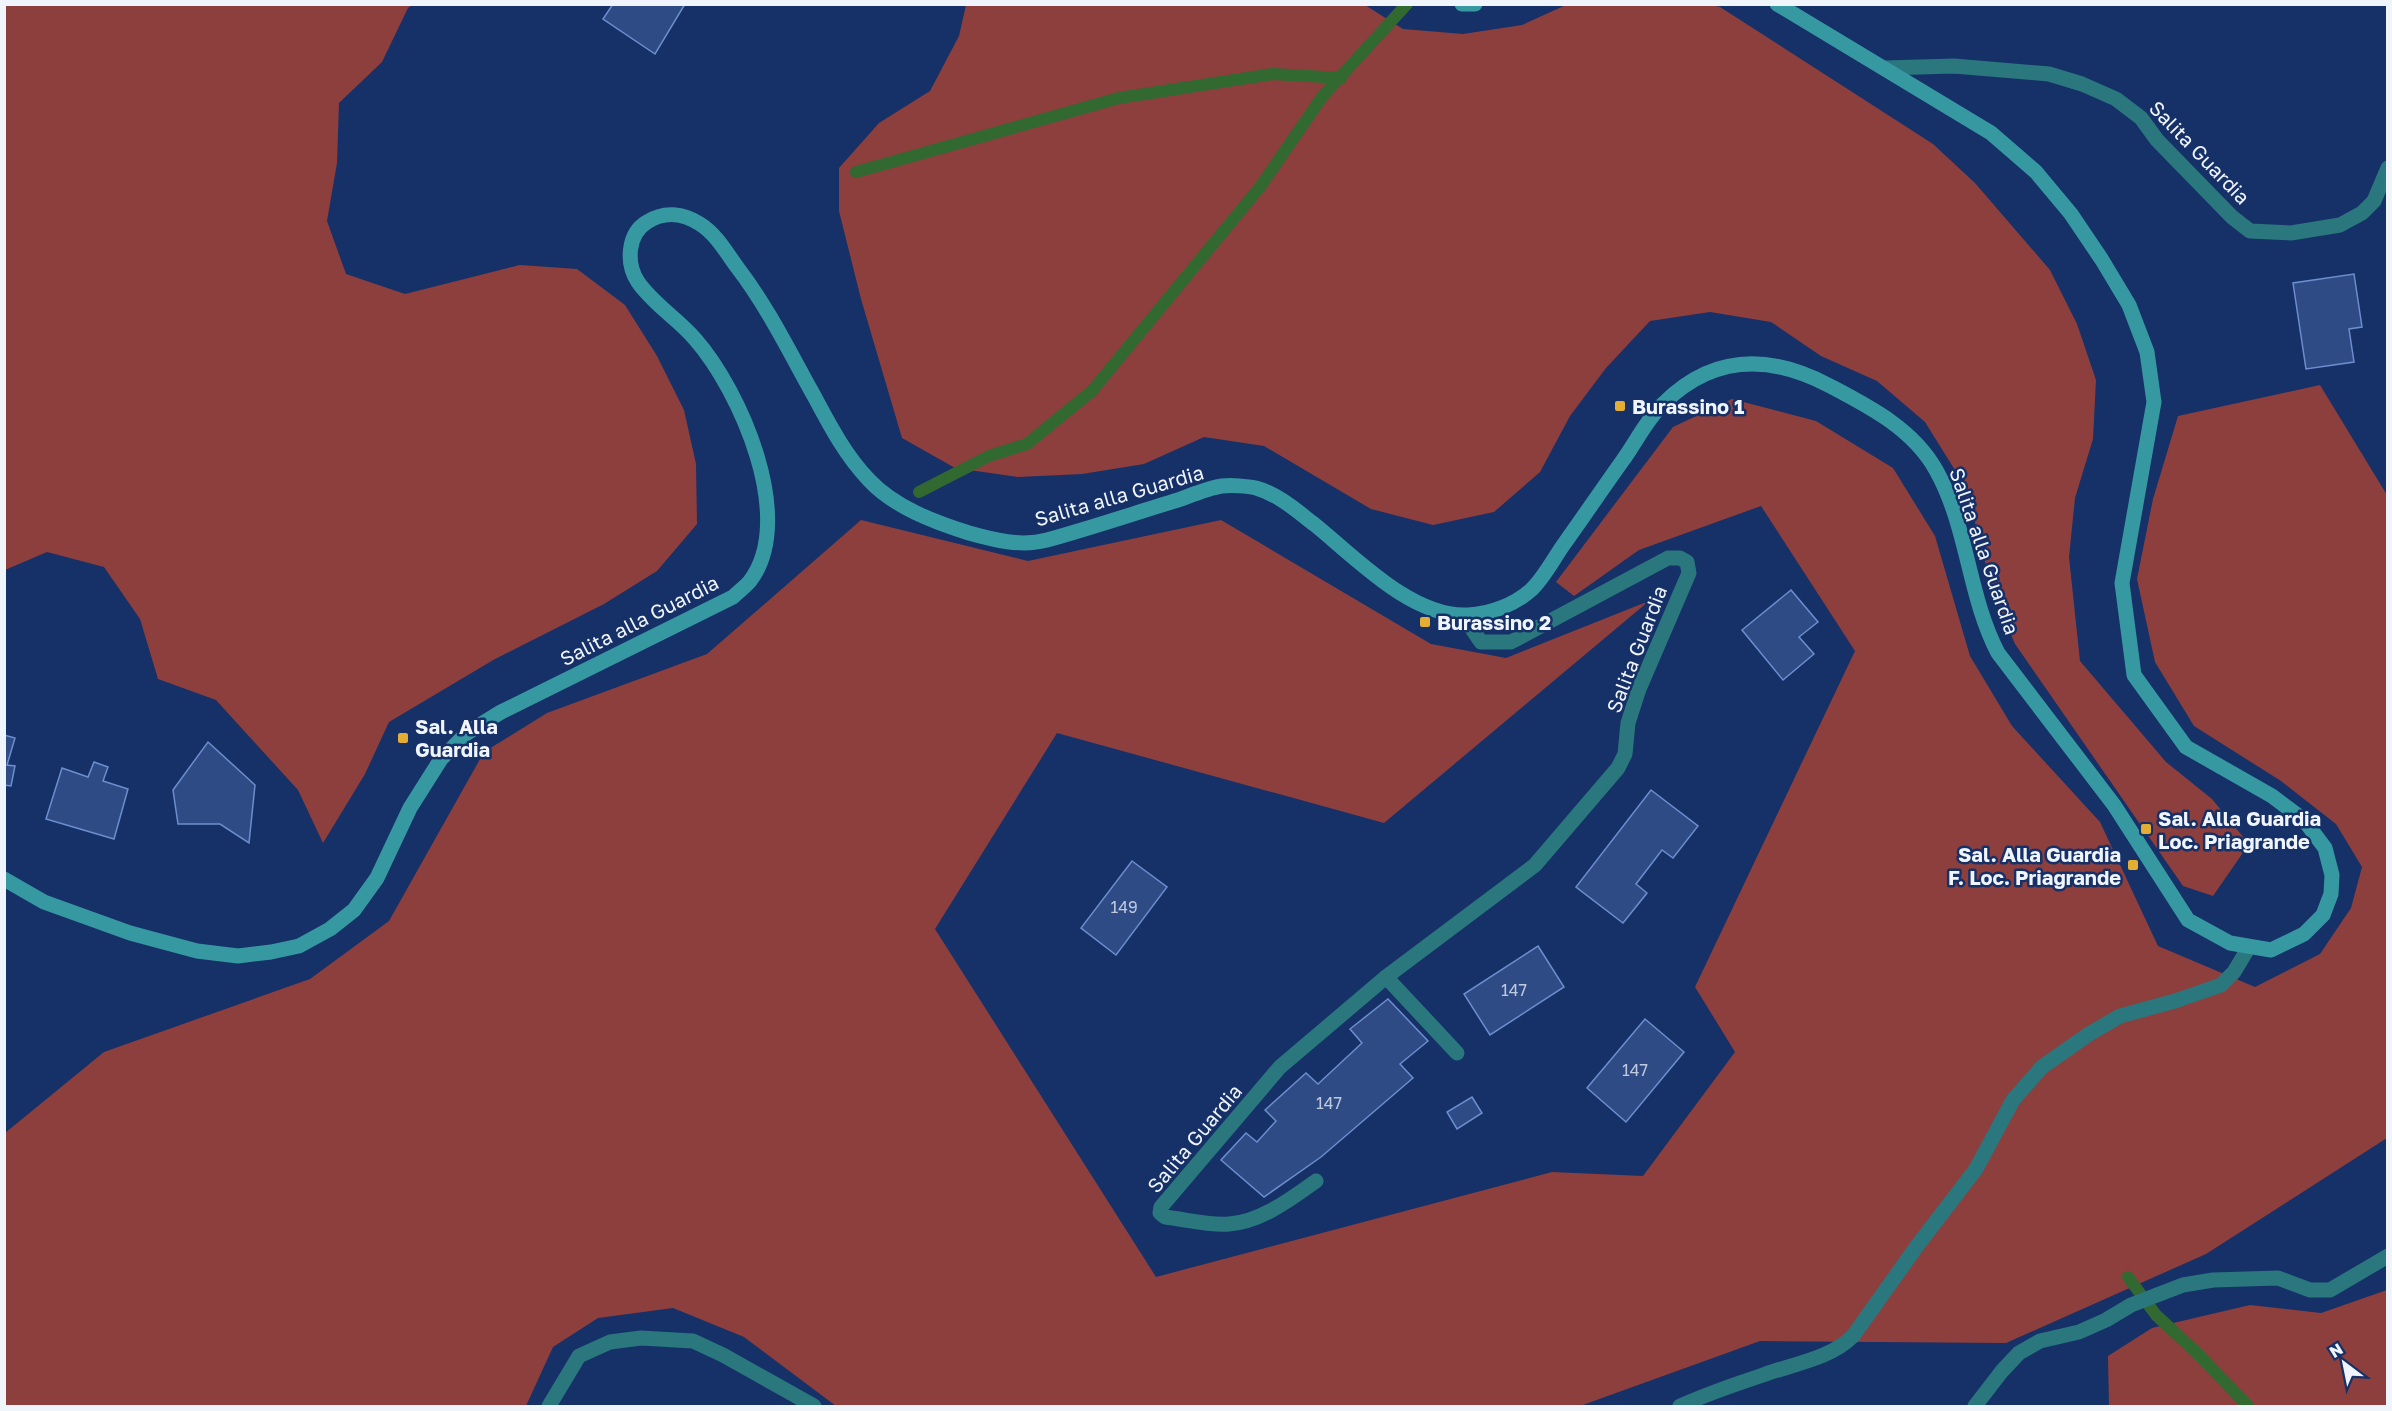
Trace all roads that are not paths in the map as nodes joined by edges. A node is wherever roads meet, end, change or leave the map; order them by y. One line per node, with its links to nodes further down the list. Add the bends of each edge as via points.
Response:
1 (1462, 4): 2 (main road)
2 (1475, 4)
3 (1777, 4): 4 (main road, Salita alla Guardia)
4 (1885, 68): 5 (street, Salita Guardia, via 1954,66 2049,74 2116,99 2141,118 2223,209 2250,231 2291,233 2340,225 2374,201); 8 (main road, Salita alla Guardia, via 1990,133 2036,172 2071,214 2129,305 2147,352 2154,402 2122,583 2134,675 2186,747 2272,796 2304,820 2325,848 2332,875 2331,894 2323,915 2304,934 2271,950)
5 (2388, 168)
6 (1463, 616): 7 (main road, Salita alla Guardia, via 1427,608 1396,591 1289,505 1256,488 1221,486 1039,542 1000,542 955,529 897,504 872,484 835,436 779,332 722,246 698,222 683,215 665,214 637,229 630,246 631,266 639,284 696,340 723,377 742,413 758,458 767,506 766,544 752,578 733,597 501,712 467,733 441,759 410,808 377,878 354,910 299,946 238,956 197,951 130,933 44,902); 8 (main road, Salita alla Guardia, via 1497,610 1532,589 1661,405 1696,378 1733,364 1776,365 1814,378 1875,410 1919,445 1937,472 1957,521 1984,627 1998,653 2114,805 2188,920 2230,943); 9 (street, Salita Guardia, via 1481,642 1511,642 1668,558 1687,562 1689,573 1639,689 1628,723 1625,754 1618,768 1535,865)
7 (4, 879)
8 (2249, 947): 15 (street, via 2221,985 2120,1016 2042,1066 2013,1100 1976,1169 1845,1344 1833,1352)
9 (1386, 977): 10 (street); 11 (street, Salita Guardia, via 1280,1067 1161,1207 1160,1213 1164,1217 1230,1224 1256,1217)
10 (1457, 1053)
11 (1316, 1181)
12 (2388, 1256): 16 (street, via 2330,1290 2310,1290 2278,1278 2256,1278 2213,1280 2155,1294 2088,1328 2040,1341 2019,1353)
13 (549, 1407): 14 (street, via 579,1356 610,1342 642,1338 693,1341)
14 (814, 1407)
15 (1680, 1407)
16 (1975, 1407)

